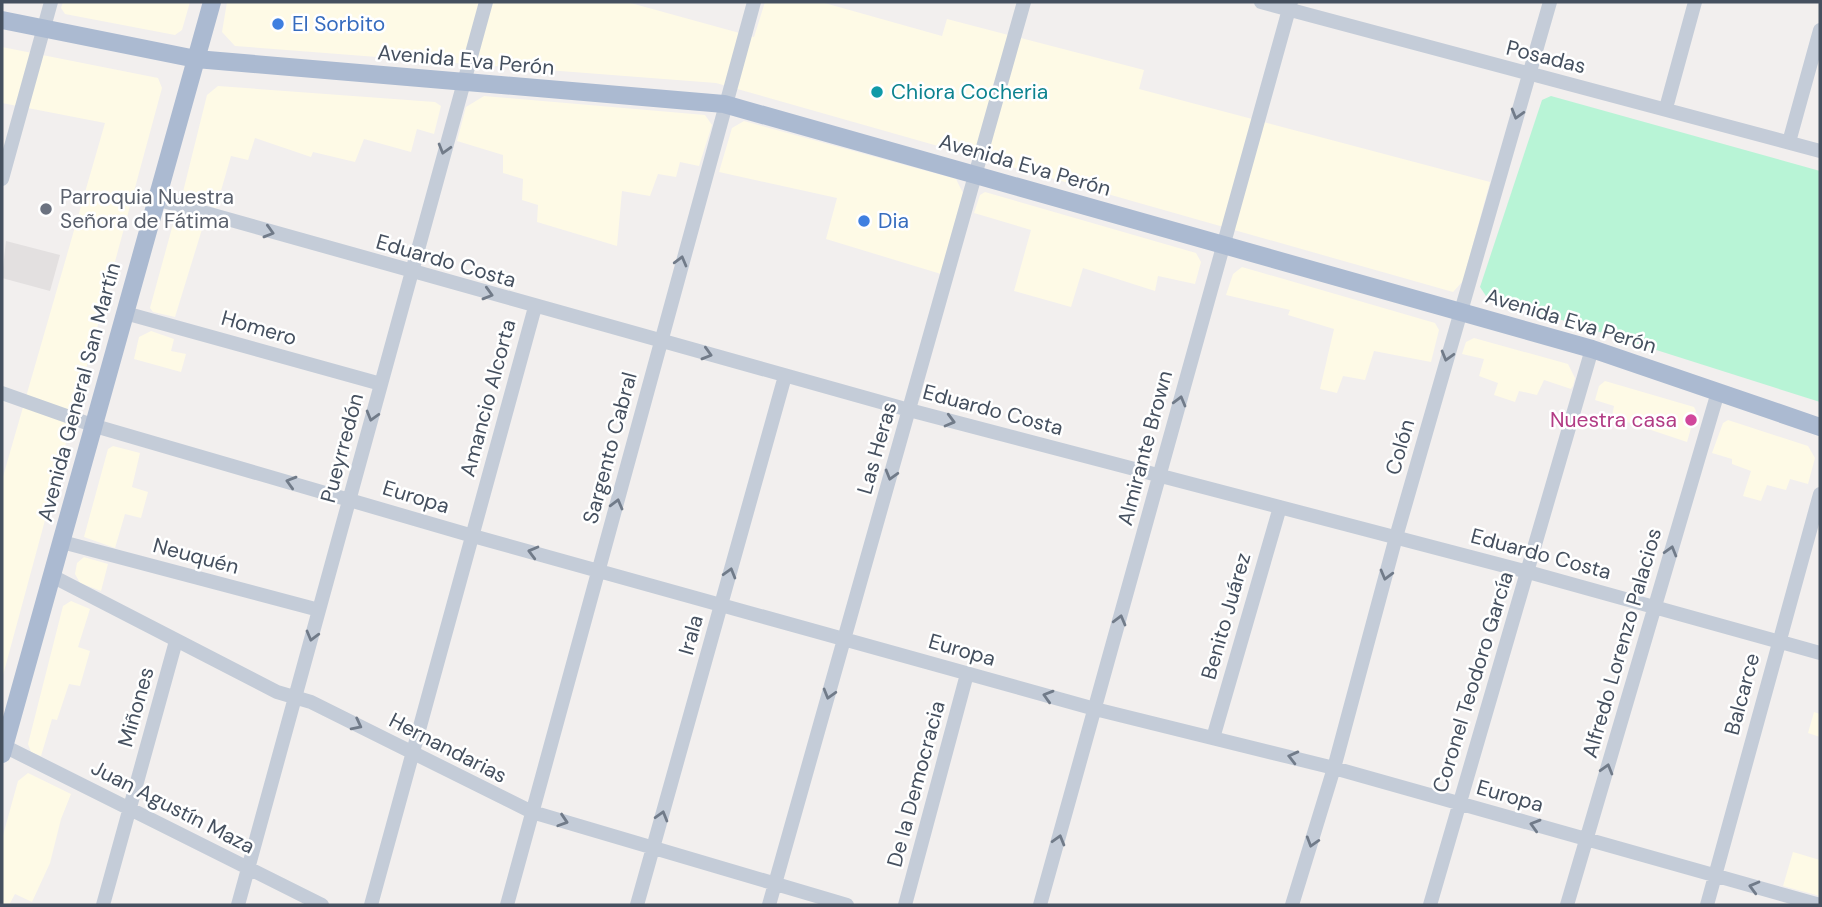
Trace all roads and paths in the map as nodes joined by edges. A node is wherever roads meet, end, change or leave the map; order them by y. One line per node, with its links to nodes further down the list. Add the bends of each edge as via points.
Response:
1 (51, 2): 11 (street)
2 (212, 2): 13 (main road, Avenida General San Martín)
3 (486, 2): 15 (street, Pueyrredón)
4 (754, 2): 16 (street, Sargento Cabral)
5 (1024, 2): 20 (street, Las Heras)
6 (1261, 2): 9 (street, Posadas)
7 (1550, 2): 14 (street, Colón)
8 (1695, 2): 17 (street)
9 (1290, 6): 14 (street, Posadas); 23 (street, Almirante Brown)
10 (2, 20): 11 (main road, Avenida Eva Perón)
11 (44, 28): 13 (main road, Avenida Eva Perón); 21 (street)
12 (1820, 30): 18 (street)
13 (196, 59): 15 (main road, Avenida Eva Perón); 22 (main road, Avenida General San Martín)
14 (1529, 75): 17 (street, Posadas); 26 (street, Colón, one-way to 26)
15 (463, 84): 16 (main road, Avenida Eva Perón); 24 (street, Pueyrredón, one-way to 24)
16 (724, 104): 20 (main road, Avenida Eva Perón); 28 (street, Sargento Cabral, one-way to 16)
17 (1666, 108): 18 (street, Posadas)
18 (1789, 142): 19 (street, Posadas)
19 (1820, 151)
20 (974, 175): 23 (main road, Avenida Eva Perón); 34 (street, Las Heras)
21 (2, 179)
22 (156, 200): 24 (street, Eduardo Costa, one-way to 24); 27 (main road, Avenida General San Martín)
23 (1223, 243): 26 (main road, Avenida Eva Perón); 37 (street, Almirante Brown, one-way to 23)
24 (410, 273): 25 (street, Eduardo Costa, one-way to 25); 31 (street, Pueyrredón)
25 (535, 307): 28 (street, Eduardo Costa); 41 (street, Amancio Alcorta)
26 (1460, 311): 29 (main road, Avenida Eva Perón); 42 (street, Colón, one-way to 42)
27 (125, 313): 31 (street, Homero); 35 (main road, Avenida General San Martín)
28 (660, 341): 30 (street, Eduardo Costa, one-way to 30); 44 (street, Sargento Cabral, one-way to 28)
29 (1592, 349): 32 (main road, Avenida Eva Perón); 45 (street, Coronel Teodoro García)
30 (785, 376): 34 (street, Eduardo Costa); 47 (street, Irala, one-way to 30)
31 (381, 384): 39 (street, Pueyrredón, one-way to 39)
32 (1717, 392): 36 (main road, Avenida Eva Perón); 48 (street, Alfredo Lorenzo Palacios, one-way to 32)
33 (2, 393): 35 (street, Europa)
34 (909, 410): 37 (street, Eduardo Costa, one-way to 37); 50 (street, Las Heras, one-way to 50)
35 (95, 426): 39 (street, Europa, one-way to 35); 43 (main road, Avenida General San Martín)
36 (1820, 427)
37 (1159, 477): 40 (street, Eduardo Costa); 56 (street, Almirante Brown, one-way to 37)
38 (1820, 494): 52 (street, Balcarce)
39 (349, 499): 41 (street, Europa); 49 (street, Pueyrredón)
40 (1280, 507): 42 (street, Eduardo Costa); 57 (street, Benito Juárez)
41 (473, 536): 44 (street, Europa, one-way to 41); 59 (street, Amancio Alcorta)
42 (1396, 537): 45 (street, Eduardo Costa); 60 (street, Colón, one-way to 60)
43 (62, 542): 46 (main road, Avenida General San Martín); 49 (street, Neuquén)
44 (599, 570): 47 (street, Europa); 63 (street, Sargento Cabral)
45 (1528, 572): 48 (street, Eduardo Costa); 61 (street, Coronel Teodoro García)
46 (52, 576): 51 (street, Hernandarias); 58 (main road, Avenida General San Martín)
47 (721, 605): 50 (street, Europa); 65 (street, Irala, one-way to 47)
48 (1655, 607): 52 (street, Eduardo Costa); 64 (street, Alfredo Lorenzo Palacios, one-way to 48)
49 (319, 610): 55 (street, Pueyrredón, one-way to 55)
50 (844, 639): 54 (street, Europa); 68 (street, Las Heras, one-way to 68)
51 (176, 641): 55 (street, Hernandarias, via 277,692); 62 (street, Miñones)
52 (1778, 642): 53 (street, Eduardo Costa); 67 (street, Balcarce)
53 (1820, 653)
54 (967, 674): 56 (street, Europa, one-way to 54); 77 (street, De la Democracia)
55 (295, 696): 59 (street, Hernandarias, one-way to 59); 66 (street, Pueyrredón)
56 (1095, 709): 57 (street, Europa); 78 (street, Almirante Brown, one-way to 56)
57 (1213, 737): 60 (street, Europa, one-way to 57)
58 (2, 748): 62 (street, Juan Agustín Maza)
59 (412, 753): 63 (street, Hernandarias); 72 (street, Amancio Alcorta)
60 (1334, 768): 61 (street, Europa); 79 (street, Colón, one-way to 79)
61 (1459, 803): 64 (street, Europa, one-way to 61); 80 (street, Coronel Teodoro García)
62 (129, 808): 66 (street, Juan Agustín Maza); 69 (street, Miñones)
63 (532, 812): 65 (street, Hernandarias, one-way to 65); 73 (street, Sargento Cabral)
64 (1587, 840): 67 (street, Europa); 81 (street, Alfredo Lorenzo Palacios)
65 (652, 850): 68 (street, Hernandarias); 74 (street, Irala)
66 (249, 868): 70 (street, Pueyrredón); 71 (street, Juan Agustín Maza)
67 (1715, 877): 82 (street, Balcarce); 83 (street, Europa, one-way to 67)
68 (775, 885): 75 (street, Las Heras); 76 (street, Hernandarias)
69 (103, 905)
70 (238, 905)
71 (322, 905)
72 (371, 905)
73 (507, 905)
74 (637, 905)
75 (769, 905)
76 (847, 905)
77 (905, 905)
78 (1040, 905)
79 (1293, 905)
80 (1430, 905)
81 (1567, 905)
82 (1707, 905)
83 (1820, 905)

